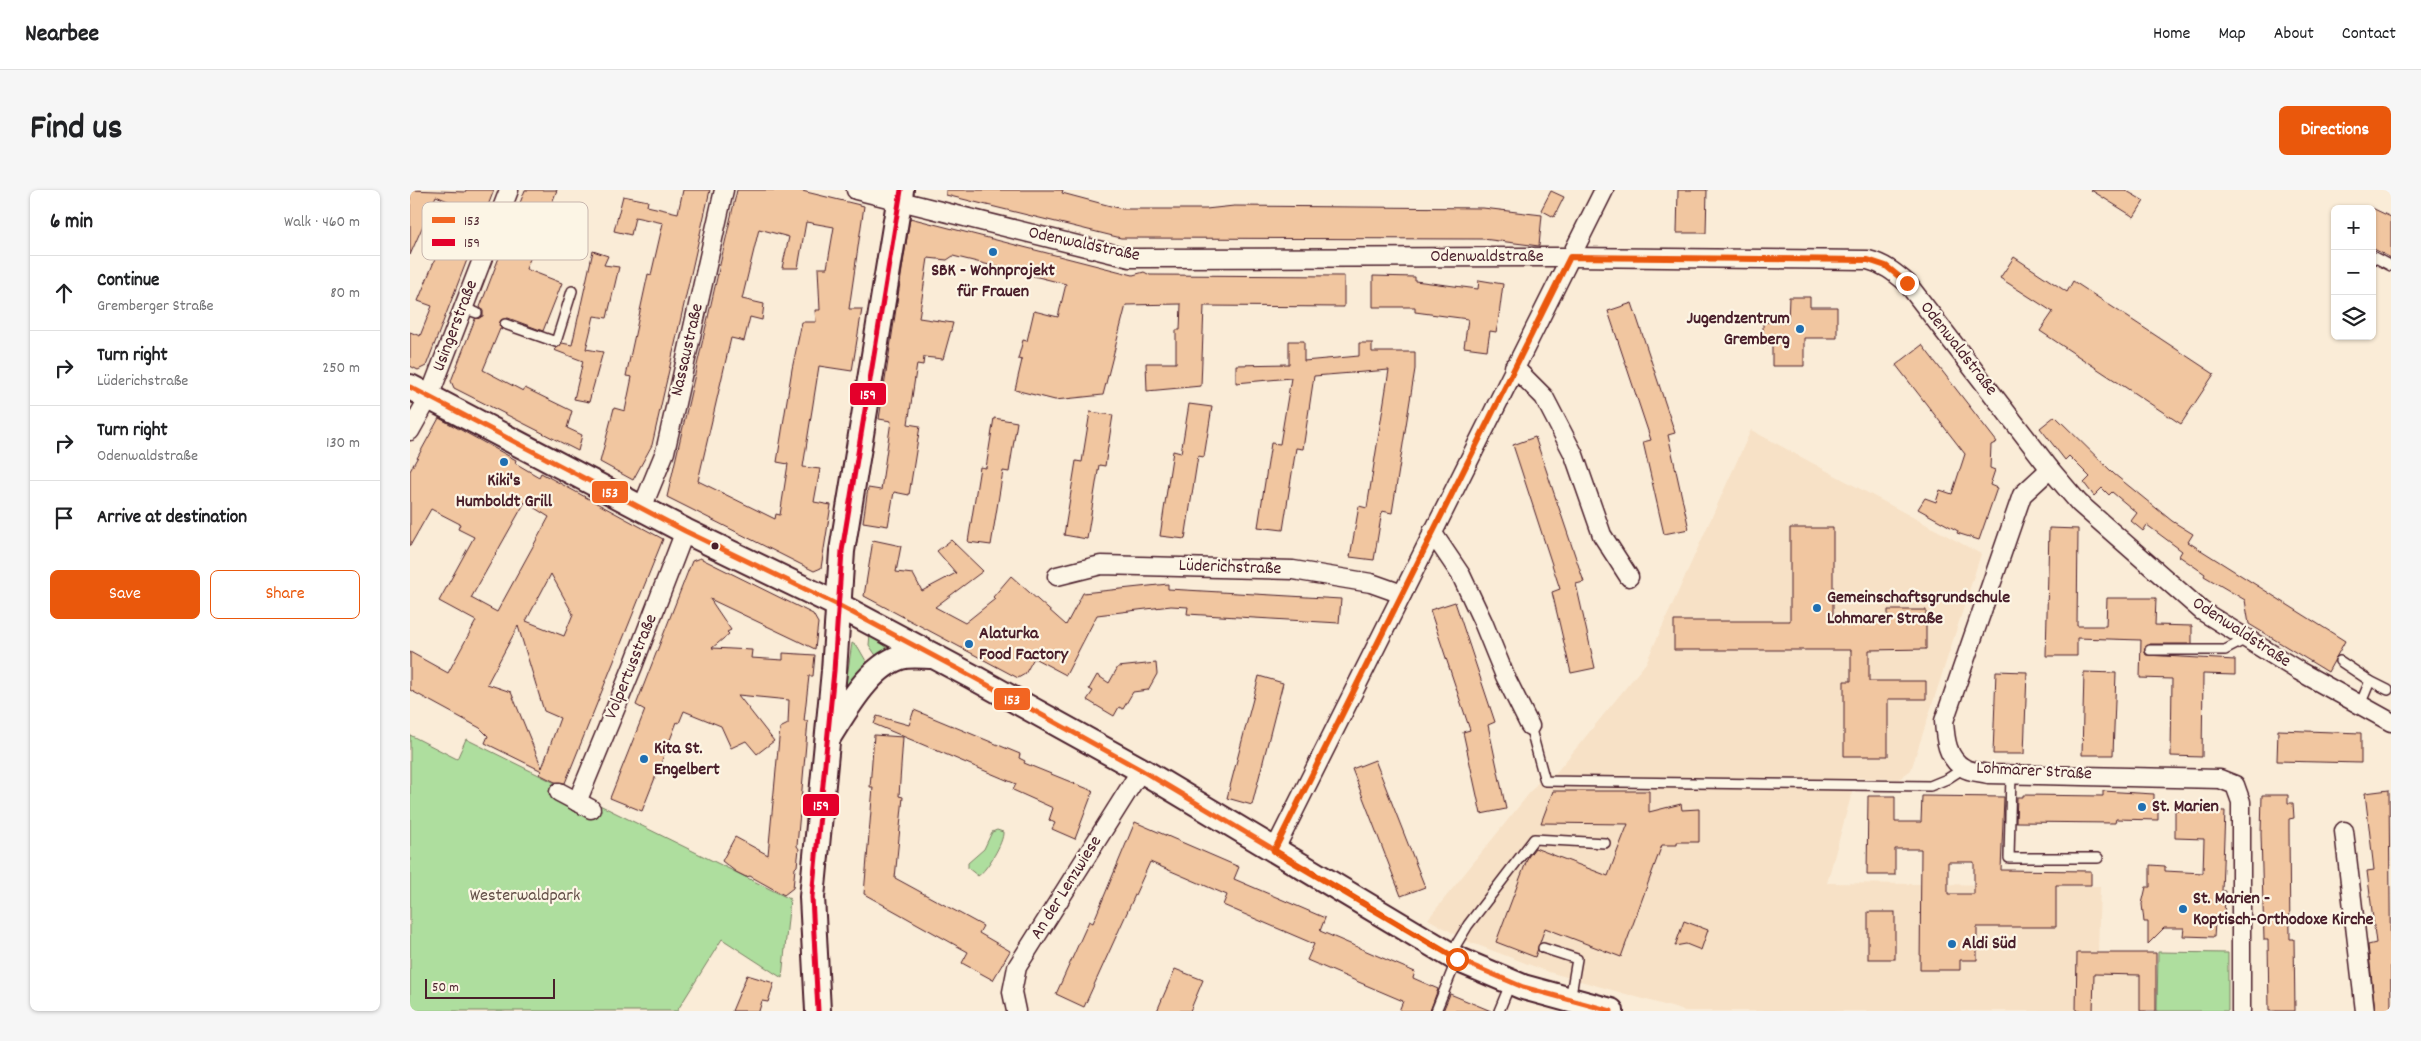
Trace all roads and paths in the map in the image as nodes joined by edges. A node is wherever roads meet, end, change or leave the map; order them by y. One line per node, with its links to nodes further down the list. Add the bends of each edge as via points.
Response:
1 (509, 190): 6 (street, Usingerstraße)
2 (724, 190): 17 (street, Nassaustraße, via 665,452)
3 (856, 190): 5 (street, Odenwaldstraße)
4 (1604, 190): 7 (street)
5 (900, 195): 7 (street, Odenwaldstraße, via 1130,258); 23 (street, via 842,551)
6 (505, 202)
7 (1570, 257): 13 (street); 16 (street, Odenwaldstraße, via 1868,260 1886,266 1907,283)
8 (2376, 258): 10 (lane)
9 (486, 260): 14 (street, Usingerstraße, via 470,310)
10 (2391, 266)
11 (572, 291): 12 (lane, via 556,342)
12 (505, 324)
13 (1514, 367): 19 (street); 21 (street, via 1544,397 1574,455 1602,535)
14 (419, 392): 15 (street, Usingerstraße); 17 (street)
15 (410, 431)
16 (2050, 469): 24 (street, Odenwaldstraße, via 2079,503 2202,611); 34 (street, Lohmarer Straße, via 2022,495 1944,721 1950,754)
17 (642, 508): 18 (street)
18 (685, 531): 23 (street); 37 (street, Volpertusstraße, via 584,806)
19 (1432, 532): 22 (street); 32 (street, via 1461,575 1484,622 1504,676)
20 (1057, 576): 22 (street, Lüderichstraße, via 1101,565 1293,570 1371,583)
21 (1629, 577)
22 (1402, 594): 40 (street)
23 (838, 605): 26 (street); 33 (street)
24 (2246, 639): 25 (lane, via 2225,650); 30 (street, Odenwaldstraße)
25 (2150, 650)
26 (933, 656): 33 (street, via 906,656 880,669 865,682); 35 (street)
27 (2340, 662): 28 (lane)
28 (2370, 682): 29 (lane); 30 (lane)
29 (2388, 690)
30 (2360, 705): 31 (street, Odenwaldstraße)
31 (2391, 722)
32 (1530, 726): 34 (lane, via 1546,781 1930,786)
33 (827, 740): 46 (street, via 812,897)
34 (1964, 768): 36 (street, Lohmarer Straße, via 1988,774)
35 (1141, 770): 40 (street); 47 (street, An der Lenzwiese, via 1017,967 1012,992)
36 (2011, 774): 41 (lane, via 2009,858); 51 (street, Lohmarer Straße, via 2220,779 2235,785 2241,802)
37 (559, 792)
38 (2344, 831): 52 (street)
39 (1605, 843): 43 (lane, via 1534,839 1468,926)
40 (1274, 851): 43 (street)
41 (2098, 858)
42 (1543, 948): 45 (lane, via 1577,959)
43 (1454, 957): 44 (street); 48 (lane)
44 (1511, 982): 45 (street); 49 (lane)
45 (1570, 1000): 50 (street)
46 (818, 1011)
47 (1016, 1011)
48 (1436, 1011)
49 (1499, 1011)
50 (1610, 1011)
51 (2241, 1011)
52 (2365, 1011)

